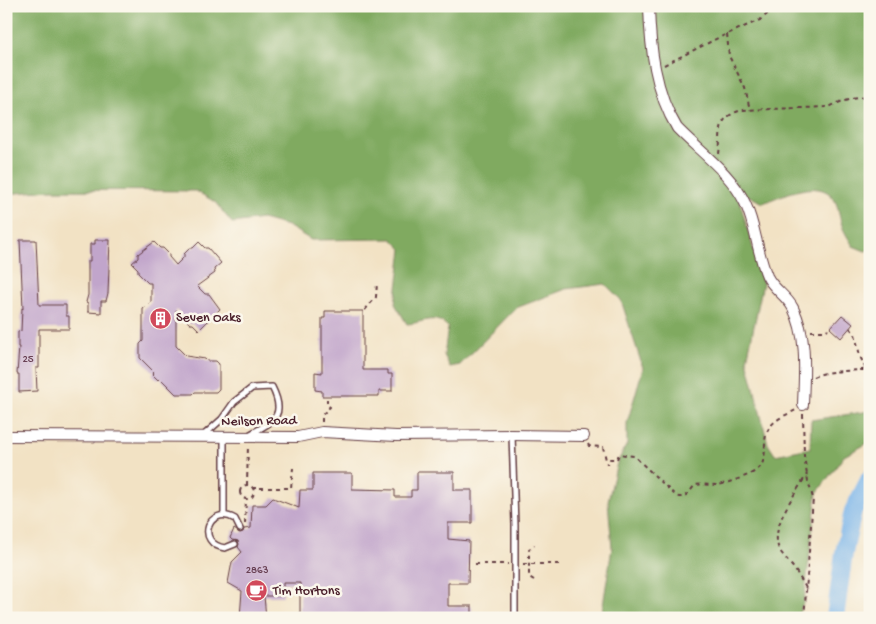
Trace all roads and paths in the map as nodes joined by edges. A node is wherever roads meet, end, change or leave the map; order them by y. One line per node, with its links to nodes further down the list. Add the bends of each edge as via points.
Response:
1 (649, 6): 4 (street, via 649,33)
2 (777, 6): 3 (path, via 760,20)
3 (727, 34): 4 (path); 6 (path, via 729,56 745,88)
4 (656, 70): 7 (street, via 664,100 677,128)
5 (870, 97): 6 (path, via 829,107)
6 (750, 110): 7 (path, via 730,114 722,123)
7 (716, 166): 12 (street, via 738,189 767,275 790,302)
8 (377, 284): 9 (path, via 376,297)
9 (365, 310)
10 (850, 328): 13 (path, via 855,333 860,356)
11 (828, 329): 12 (path)
12 (802, 334): 14 (street)
13 (868, 369): 14 (path, via 833,371)
14 (804, 382): 16 (street)
15 (327, 399): 17 (path, via 330,407 322,415)
16 (803, 405): 23 (path, via 768,429 765,460 757,470 719,485 695,485 685,497 680,498 634,456 619,454 617,459 610,459 607,464 603,447 589,446); 25 (path)
17 (322, 432): 18 (street, Neilson Road, via 396,436); 22 (street, Neilson Road, via 298,437)
18 (512, 435): 23 (street, Neilson Road); 34 (lane)
19 (6, 436): 20 (street, Neilson Road)
20 (202, 436): 21 (street, Neilson Road); 22 (lane, via 252,388 272,387 278,400 275,418)
21 (224, 436): 22 (street, Neilson Road); 29 (lane)
22 (248, 436): 26 (path)
23 (584, 436)
24 (293, 468): 27 (path, via 291,488)
25 (807, 474): 38 (path, via 813,498); 38 (path, via 782,518 777,537 779,549)
26 (247, 485): 27 (path); 28 (path, via 240,492)
27 (252, 488): 28 (path, via 253,494)
28 (246, 499): 30 (path, via 245,525)
29 (224, 515): 30 (lane, via 235,519); 31 (lane, via 212,521 209,537 219,547)
30 (240, 528)
31 (235, 544)
32 (535, 545): 35 (path, via 529,549)
33 (475, 564): 34 (path)
34 (515, 564): 35 (path); 39 (lane)
35 (529, 564): 36 (path); 37 (path, via 528,577)
36 (560, 564)
37 (534, 580)
38 (806, 589): 40 (path)
39 (515, 618)
40 (804, 618)

